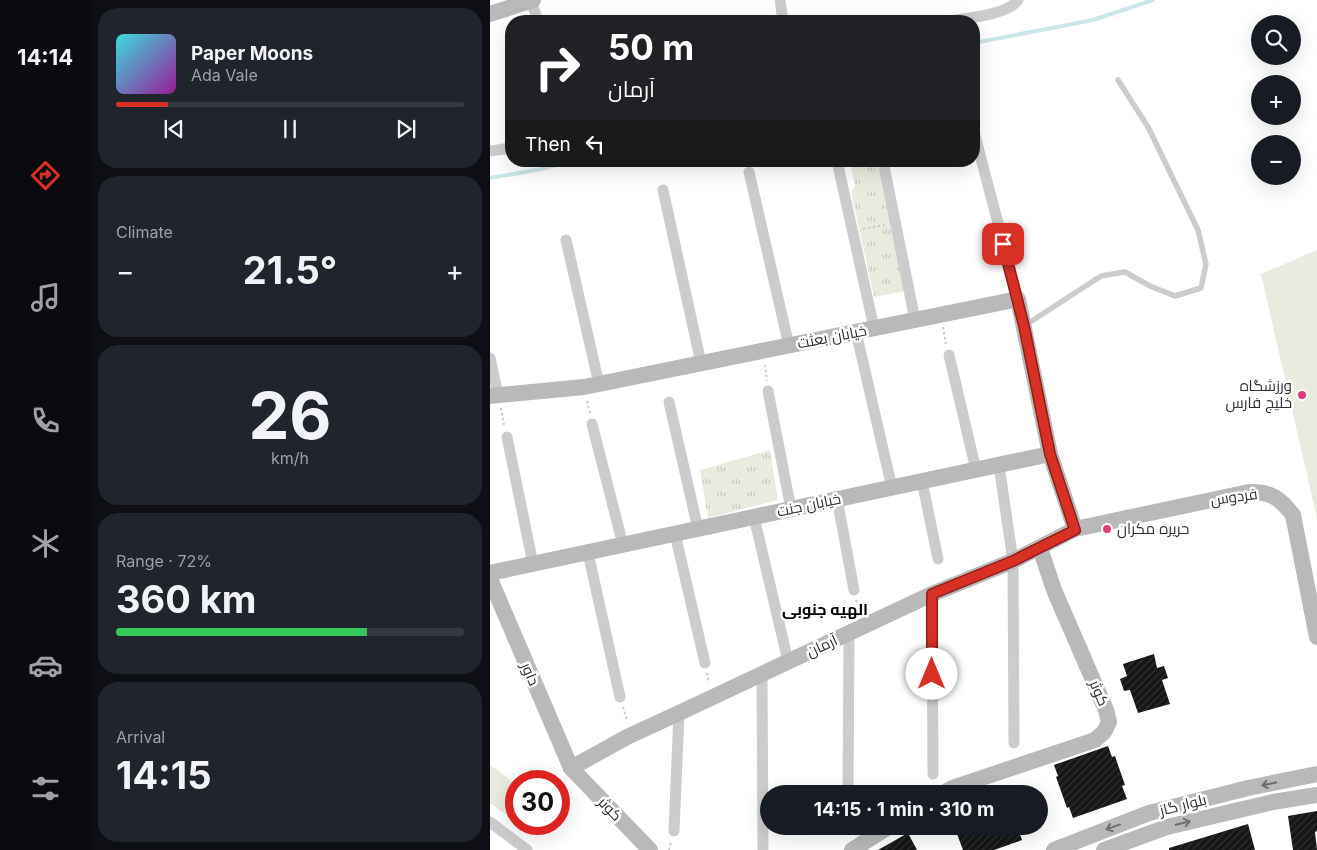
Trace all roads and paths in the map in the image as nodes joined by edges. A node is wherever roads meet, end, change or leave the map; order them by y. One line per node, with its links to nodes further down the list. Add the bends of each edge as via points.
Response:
1 (532, 0): 4 (street); 5 (street)
2 (780, 0): 6 (street)
3 (1018, 0): 7 (street, via 1003,11)
4 (490, 14)
5 (536, 15)
6 (782, 15)
7 (980, 15)
8 (1118, 80): 22 (lane, via 1148,127 1198,230 1206,264 1201,288 1174,296 1124,272 1100,276)
9 (505, 149): 10 (street)
10 (490, 151)
11 (980, 155): 19 (street)
12 (838, 167): 17 (street)
13 (884, 167): 16 (street)
14 (749, 172): 25 (street)
15 (663, 190): 29 (street)
16 (895, 223): 17 (path); 21 (street)
17 (853, 231): 23 (street)
18 (566, 240): 30 (street)
19 (1018, 299): 20 (street, خیابان بعثت); 22 (street)
20 (940, 315): 21 (street, خیابان بعثت); 27 (path)
21 (915, 320): 23 (street, خیابان بعثت)
22 (1024, 326): 36 (street)
23 (874, 328): 24 (street, خیابان بعثت)
24 (856, 332): 25 (street, خیابان بعثت); 40 (street)
25 (789, 346): 26 (street, خیابان بعثت)
26 (764, 351): 29 (street, خیابان بعثت); 31 (path)
27 (949, 355): 38 (street)
28 (490, 358): 32 (street)
29 (701, 363): 30 (street, خیابان بعثت)
30 (591, 386): 32 (street, خیابان بعثت); 34 (path)
31 (768, 391): 42 (street)
32 (494, 396): 35 (path)
33 (669, 402): 44 (street)
34 (592, 424): 47 (street)
35 (507, 437): 52 (street)
36 (1050, 454): 37 (street, خیابان جنت); 45 (street)
37 (999, 465): 38 (street, خیابان جنت); 51 (street)
38 (976, 470): 39 (street, خیابان جنت)
39 (922, 481): 40 (street, خیابان جنت); 50 (street)
40 (892, 488): 41 (street, خیابان جنت)
41 (837, 499): 42 (street, خیابان جنت); 55 (street)
42 (791, 509): 43 (street, خیابان جنت)
43 (754, 517): 44 (street, خیابان جنت); 59 (street)
44 (698, 529): 46 (street, خیابان جنت)
45 (1075, 530): 48 (street, آرمان); 58 (street, فردوس, via 1249,492 1273,496 1293,515)
46 (675, 534): 47 (street, خیابان جنت); 60 (street)
47 (623, 545): 49 (street, خیابان جنت)
48 (1040, 548): 51 (street, آرمان); 71 (street, کوثر, via 1054,590 1110,722 1094,740)
49 (588, 553): 52 (street, خیابان جنت); 62 (street)
50 (938, 559)
51 (1013, 561): 56 (street, آرمان); 66 (street)
52 (533, 564): 53 (street, خیابان جنت)
53 (490, 573)
54 (490, 580): 67 (street, داور)
55 (854, 590): 57 (path)
56 (932, 594): 57 (street, آرمان); 68 (street)
57 (855, 630): 59 (street, آرمان); 70 (street)
58 (1317, 637)
59 (788, 662): 61 (street, آرمان)
60 (705, 663): 63 (path)
61 (762, 674): 63 (street, آرمان); 78 (street)
62 (620, 697): 65 (path)
63 (712, 697): 64 (street, آرمان)
64 (679, 712): 65 (street, آرمان); 74 (street)
65 (630, 736): 67 (street, آرمان)
66 (1014, 743)
67 (571, 768): 77 (street, کوثر)
68 (933, 774)
69 (1317, 774): 80 (street, بلوار گاز, one-way to 80, via 1149,814)
70 (848, 785)
71 (961, 785)
72 (1317, 795): 81 (street, بلوار گاز, one-way to 72, via 1167,827)
73 (490, 822): 76 (street)
74 (674, 831)
75 (876, 835): 79 (street)
76 (527, 850)
77 (650, 850)
78 (763, 850)
79 (852, 850)
80 (1054, 850)
81 (1104, 850)

